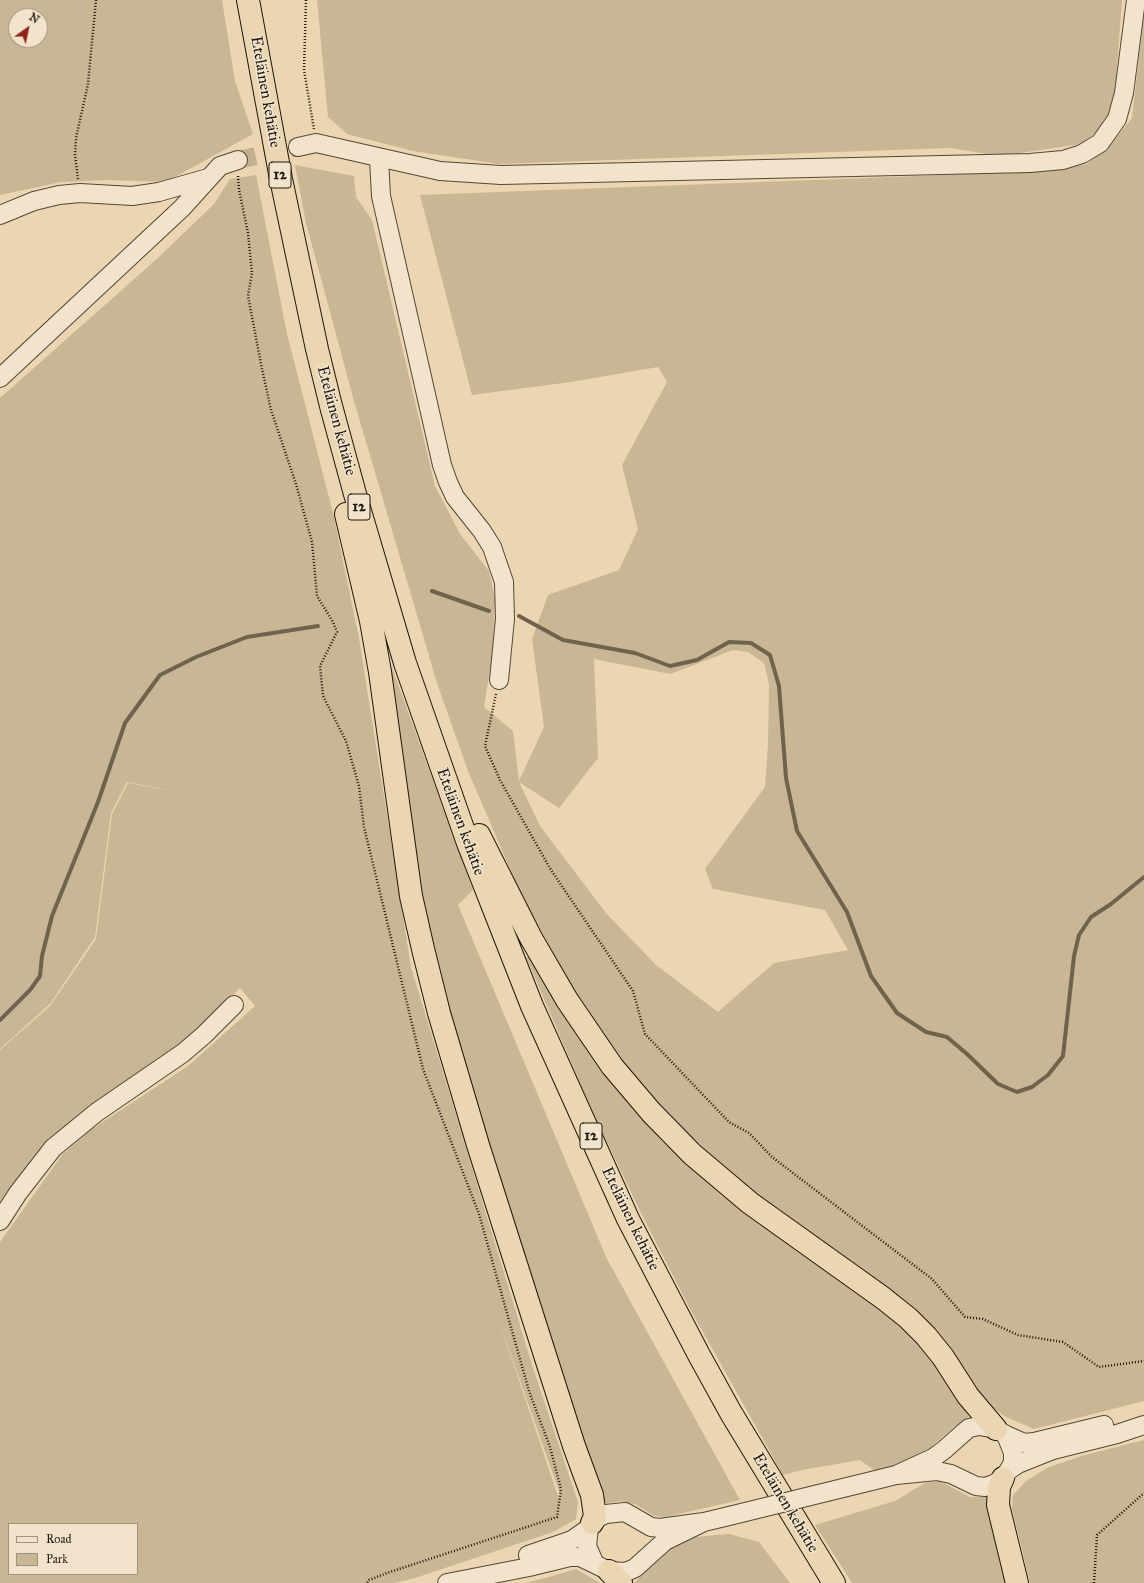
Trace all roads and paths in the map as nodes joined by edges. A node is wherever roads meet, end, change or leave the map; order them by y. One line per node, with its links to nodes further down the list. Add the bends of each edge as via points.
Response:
1 (96, 0): 10 (path, via 88,84 76,138 75,155)
2 (248, 0): 12 (highway, Eteläinen kehätie / 12, via 281,179)
3 (306, 0): 5 (path, via 304,70)
4 (1136, 0): 7 (street, via 1124,93 1117,120 1100,143 1082,154 1063,160 1030,163 501,175 440,171)
5 (316, 143): 6 (street); 7 (street)
6 (298, 147)
7 (379, 158): 15 (street, via 381,196 442,465 456,497 492,547 504,582 505,619)
8 (238, 160): 9 (street, via 220,166); 28 (path, via 239,190 248,233 252,273 248,296 261,364 271,410 312,542 317,596 337,632 320,666 323,696 346,741 358,786 364,827 423,1069 479,1214 529,1391 550,1447 561,1489 557,1517 387,1573)
9 (208, 178): 10 (street, via 159,192 132,196); 13 (street, via 182,208)
10 (80, 193): 11 (street, via 59,195)
11 (0, 215)
12 (317, 349): 14 (highway, Eteläinen kehätie / 12, via 355,494); 26 (highway, via 334,460 371,621 411,896 423,949 478,1145 569,1433 592,1495 595,1516)
13 (0, 378)
14 (405, 663): 21 (highway, via 496,872 567,1000 612,1066 651,1112 720,1179 908,1318 934,1346 968,1396); 30 (highway, Eteläinen kehätie / 12, via 442,774 501,931 628,1219 731,1413)
15 (499, 680): 18 (path, via 485,746 500,780 551,870 633,991 645,1034 729,1122 749,1133 772,1157 932,1279 965,1317 983,1318 1018,1335 1063,1342 1099,1367)
16 (234, 1005): 17 (street, via 183,1053 97,1112 53,1148)
17 (0, 1221)
18 (1144, 1362)
19 (1144, 1416): 21 (street, via 1034,1442 1024,1443)
20 (1144, 1425): 22 (street, via 1053,1450 1018,1464)
21 (1001, 1432): 22 (street, via 1013,1453 1013,1462); 23 (street, via 979,1426 970,1428 933,1458)
22 (1006, 1474): 23 (street, via 986,1487 967,1483 945,1472); 31 (highway, via 999,1487 998,1505)
23 (896, 1475): 25 (street, bridge)
24 (1144, 1493): 32 (path, via 1097,1535)
25 (704, 1522): 26 (street, via 651,1527 625,1512 615,1512 606,1514); 27 (street, via 665,1541 635,1568 626,1572)
26 (591, 1525): 27 (street, via 587,1546); 29 (street, via 582,1534 559,1545)
27 (608, 1572): 29 (street, via 580,1557 570,1557)
28 (367, 1583)
29 (448, 1583)
30 (834, 1583)
31 (1017, 1583)
32 (1094, 1583)

